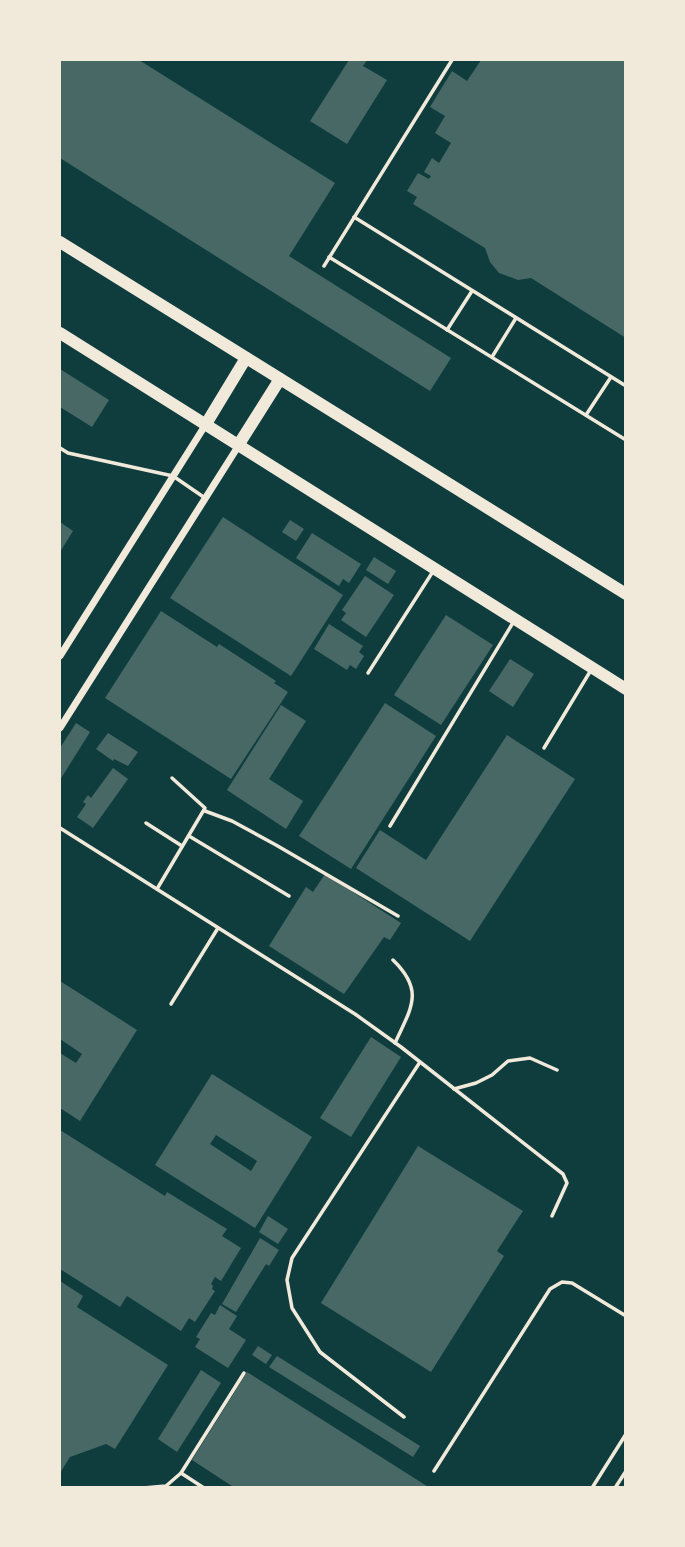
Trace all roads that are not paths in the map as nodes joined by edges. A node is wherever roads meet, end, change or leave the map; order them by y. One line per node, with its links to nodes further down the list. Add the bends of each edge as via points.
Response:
1 (452, 60): 2 (lane)
2 (354, 217): 4 (lane); 6 (lane)
3 (60, 242): 11 (main road)
4 (329, 257): 5 (lane); 8 (lane)
5 (324, 267)
6 (472, 291): 7 (lane); 8 (lane)
7 (516, 318): 10 (lane); 12 (lane)
8 (447, 330): 10 (lane)
9 (60, 333): 16 (main road)
10 (492, 357): 15 (lane)
11 (246, 358): 13 (main road); 16 (main road)
12 (611, 377): 14 (lane); 15 (lane)
13 (280, 379): 18 (main road); 23 (main road)
14 (625, 386)
15 (586, 415): 17 (lane)
16 (206, 424): 18 (main road); 20 (street)
17 (625, 440)
18 (239, 444): 21 (street); 22 (main road)
19 (60, 448): 20 (lane)
20 (173, 476): 21 (lane); 25 (street)
21 (205, 498): 29 (street)
22 (435, 568): 24 (main road); 27 (lane)
23 (625, 594)
24 (515, 620): 26 (main road); 34 (lane)
25 (60, 656)
26 (592, 668): 28 (main road); 30 (lane)
27 (368, 673)
28 (625, 690)
29 (60, 728)
30 (544, 748)
31 (172, 778): 32 (lane, via 204,804)
32 (205, 811): 36 (lane); 40 (lane, via 232,821)
33 (146, 823): 37 (lane)
34 (390, 826)
35 (60, 828): 38 (lane)
36 (189, 836): 37 (lane); 39 (lane)
37 (183, 847): 38 (lane)
38 (157, 889): 41 (lane)
39 (289, 896)
40 (398, 916)
41 (218, 928): 43 (lane); 44 (lane)
42 (393, 960): 44 (lane, via 413,987 413,1004)
43 (171, 1003)
44 (395, 1042): 45 (lane)
45 (420, 1062): 47 (lane); 51 (lane, via 292,1258 287,1280 292,1308 320,1352)
46 (557, 1070): 47 (lane, via 530,1058 508,1061 492,1075)
47 (454, 1089): 48 (lane, via 564,1174 567,1183)
48 (552, 1216)
49 (625, 1316): 53 (lane, via 572,1283 562,1282 550,1289)
50 (244, 1373): 55 (lane)
51 (404, 1417)
52 (625, 1434): 58 (lane)
53 (434, 1471)
54 (625, 1471): 59 (lane)
55 (181, 1473): 56 (lane, via 166,1486); 57 (lane)
56 (143, 1488)
57 (204, 1488)
58 (592, 1488)
59 (615, 1488)

